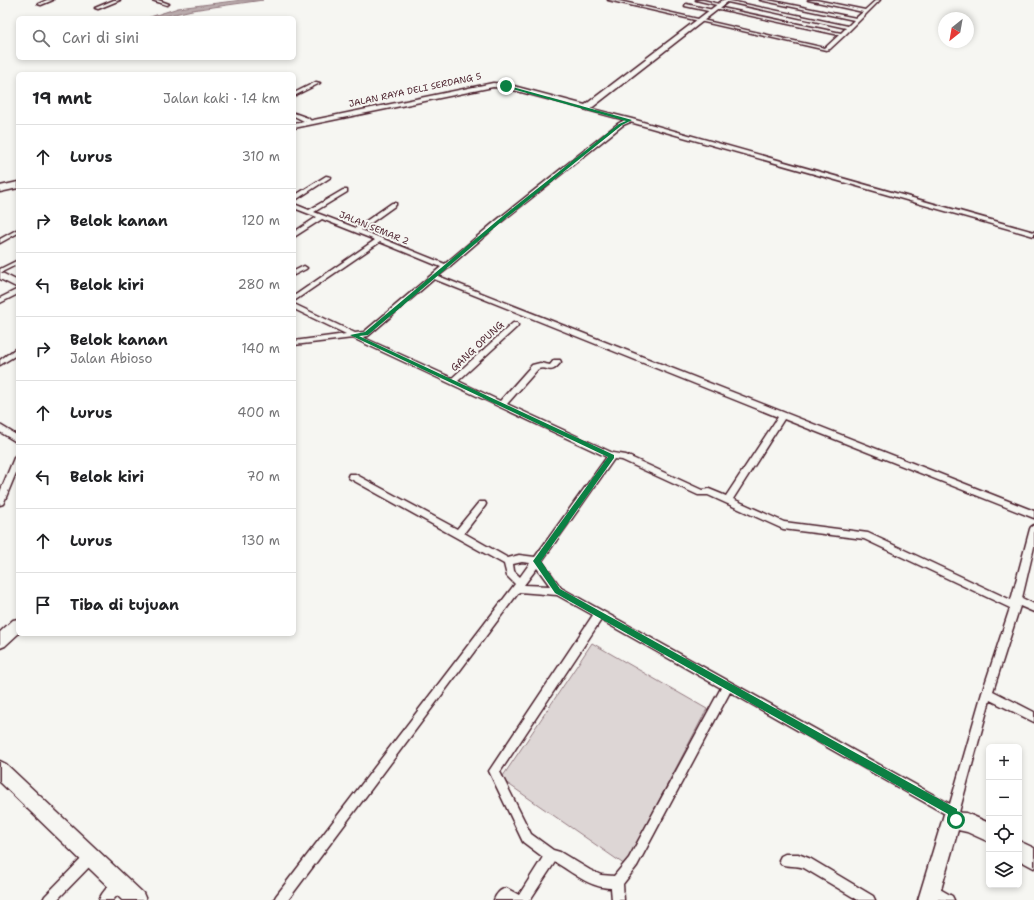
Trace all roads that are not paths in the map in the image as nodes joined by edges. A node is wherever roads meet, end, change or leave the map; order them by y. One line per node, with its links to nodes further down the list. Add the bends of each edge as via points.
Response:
1 (51, 0): 9 (street)
2 (118, 0): 13 (street)
3 (154, 0): 10 (street)
4 (610, 0): 15 (street)
5 (698, 0): 11 (street)
6 (762, 0): 16 (street)
7 (810, 0): 14 (street)
8 (876, 0): 14 (street)
9 (40, 4)
10 (166, 4)
11 (722, 4): 12 (street); 15 (street); 17 (street); 18 (street)
12 (686, 5)
13 (97, 8)
14 (867, 12): 16 (street)
15 (701, 20): 18 (street, via 826,49); 21 (street)
16 (858, 20): 17 (street)
17 (850, 28): 18 (street)
18 (843, 35)
19 (318, 83): 20 (street)
20 (296, 94)
21 (586, 108): 23 (street); 24 (street, JALAN RAYA DELI SERDANG 5, via 506,86 493,85)
22 (296, 115): 24 (street)
23 (630, 120): 40 (street); 44 (street, via 621,124 499,221)
24 (310, 122): 25 (street, JALAN RAYA DELI SERDANG 5)
25 (296, 126)
26 (328, 178): 30 (street)
27 (16, 185): 28 (street)
28 (0, 189)
29 (345, 191): 35 (street)
30 (296, 198)
31 (394, 204): 37 (street)
32 (296, 207): 33 (street, JALAN SEMAR 2)
33 (300, 208): 34 (street); 35 (street, JALAN SEMAR 2)
34 (296, 211)
35 (310, 212): 36 (street, JALAN SEMAR 2)
36 (322, 217): 37 (street, JALAN SEMAR 2); 39 (street)
37 (356, 231): 41 (street, JALAN SEMAR 2)
38 (16, 232): 42 (street)
39 (296, 234)
40 (1034, 234)
41 (379, 240): 44 (street, JALAN SEMAR 2); 51 (street)
42 (0, 241)
43 (16, 264): 47 (street)
44 (447, 267): 48 (street)
45 (304, 268): 46 (street)
46 (296, 272)
47 (1, 276): 49 (street)
48 (434, 277): 55 (street, via 366,334); 62 (street)
49 (16, 284)
50 (16, 292): 52 (street)
51 (296, 298)
52 (0, 301)
53 (296, 307): 55 (street)
54 (515, 324): 60 (street, GANG OPUNG)
55 (348, 333): 56 (street); 60 (street)
56 (296, 343)
57 (16, 353): 58 (street)
58 (0, 362)
59 (557, 362): 61 (street, via 551,368 540,365 535,367)
60 (453, 382): 61 (street)
61 (501, 405): 65 (street)
62 (783, 415): 68 (street); 71 (street)
63 (0, 428): 64 (street)
64 (16, 439)
65 (612, 456): 68 (street, via 623,457 701,493 709,492); 74 (street)
66 (16, 463): 69 (street)
67 (352, 476): 73 (street)
68 (728, 500): 78 (street, via 784,525 865,536)
69 (0, 502)
70 (482, 504): 73 (street)
71 (1034, 515)
72 (1034, 529): 78 (street)
73 (458, 534): 75 (street)
74 (537, 561): 75 (street, via 524,558); 76 (street); 77 (street)
75 (508, 562): 76 (street, via 510,573)
76 (519, 585): 77 (street); 97 (street)
77 (558, 591): 80 (street)
78 (1016, 603): 79 (street); 84 (street)
79 (1034, 608)
80 (599, 614): 83 (street); 90 (street, via 494,771 527,838)
81 (16, 627): 82 (street)
82 (0, 641)
83 (727, 687): 87 (street); 94 (street, via 633,862)
84 (987, 693): 85 (street); 87 (street)
85 (1034, 717)
86 (0, 770): 91 (main road)
87 (952, 816): 88 (main road); 96 (main road)
88 (986, 832)
89 (1022, 852): 92 (main road)
90 (551, 856): 94 (street, via 556,856 605,883); 103 (street)
91 (91, 857): 95 (main road); 98 (street)
92 (1034, 858)
93 (785, 860): 105 (street, via 807,863)
94 (617, 882): 104 (street)
95 (120, 884): 99 (street); 100 (main road)
96 (929, 895): 106 (street)
97 (281, 899)
98 (49, 900)
99 (105, 900)
100 (136, 900)
101 (500, 900): 102 (street, via 506,894)
102 (516, 900)
103 (523, 900)
104 (618, 900)
105 (869, 900)
106 (948, 900)

